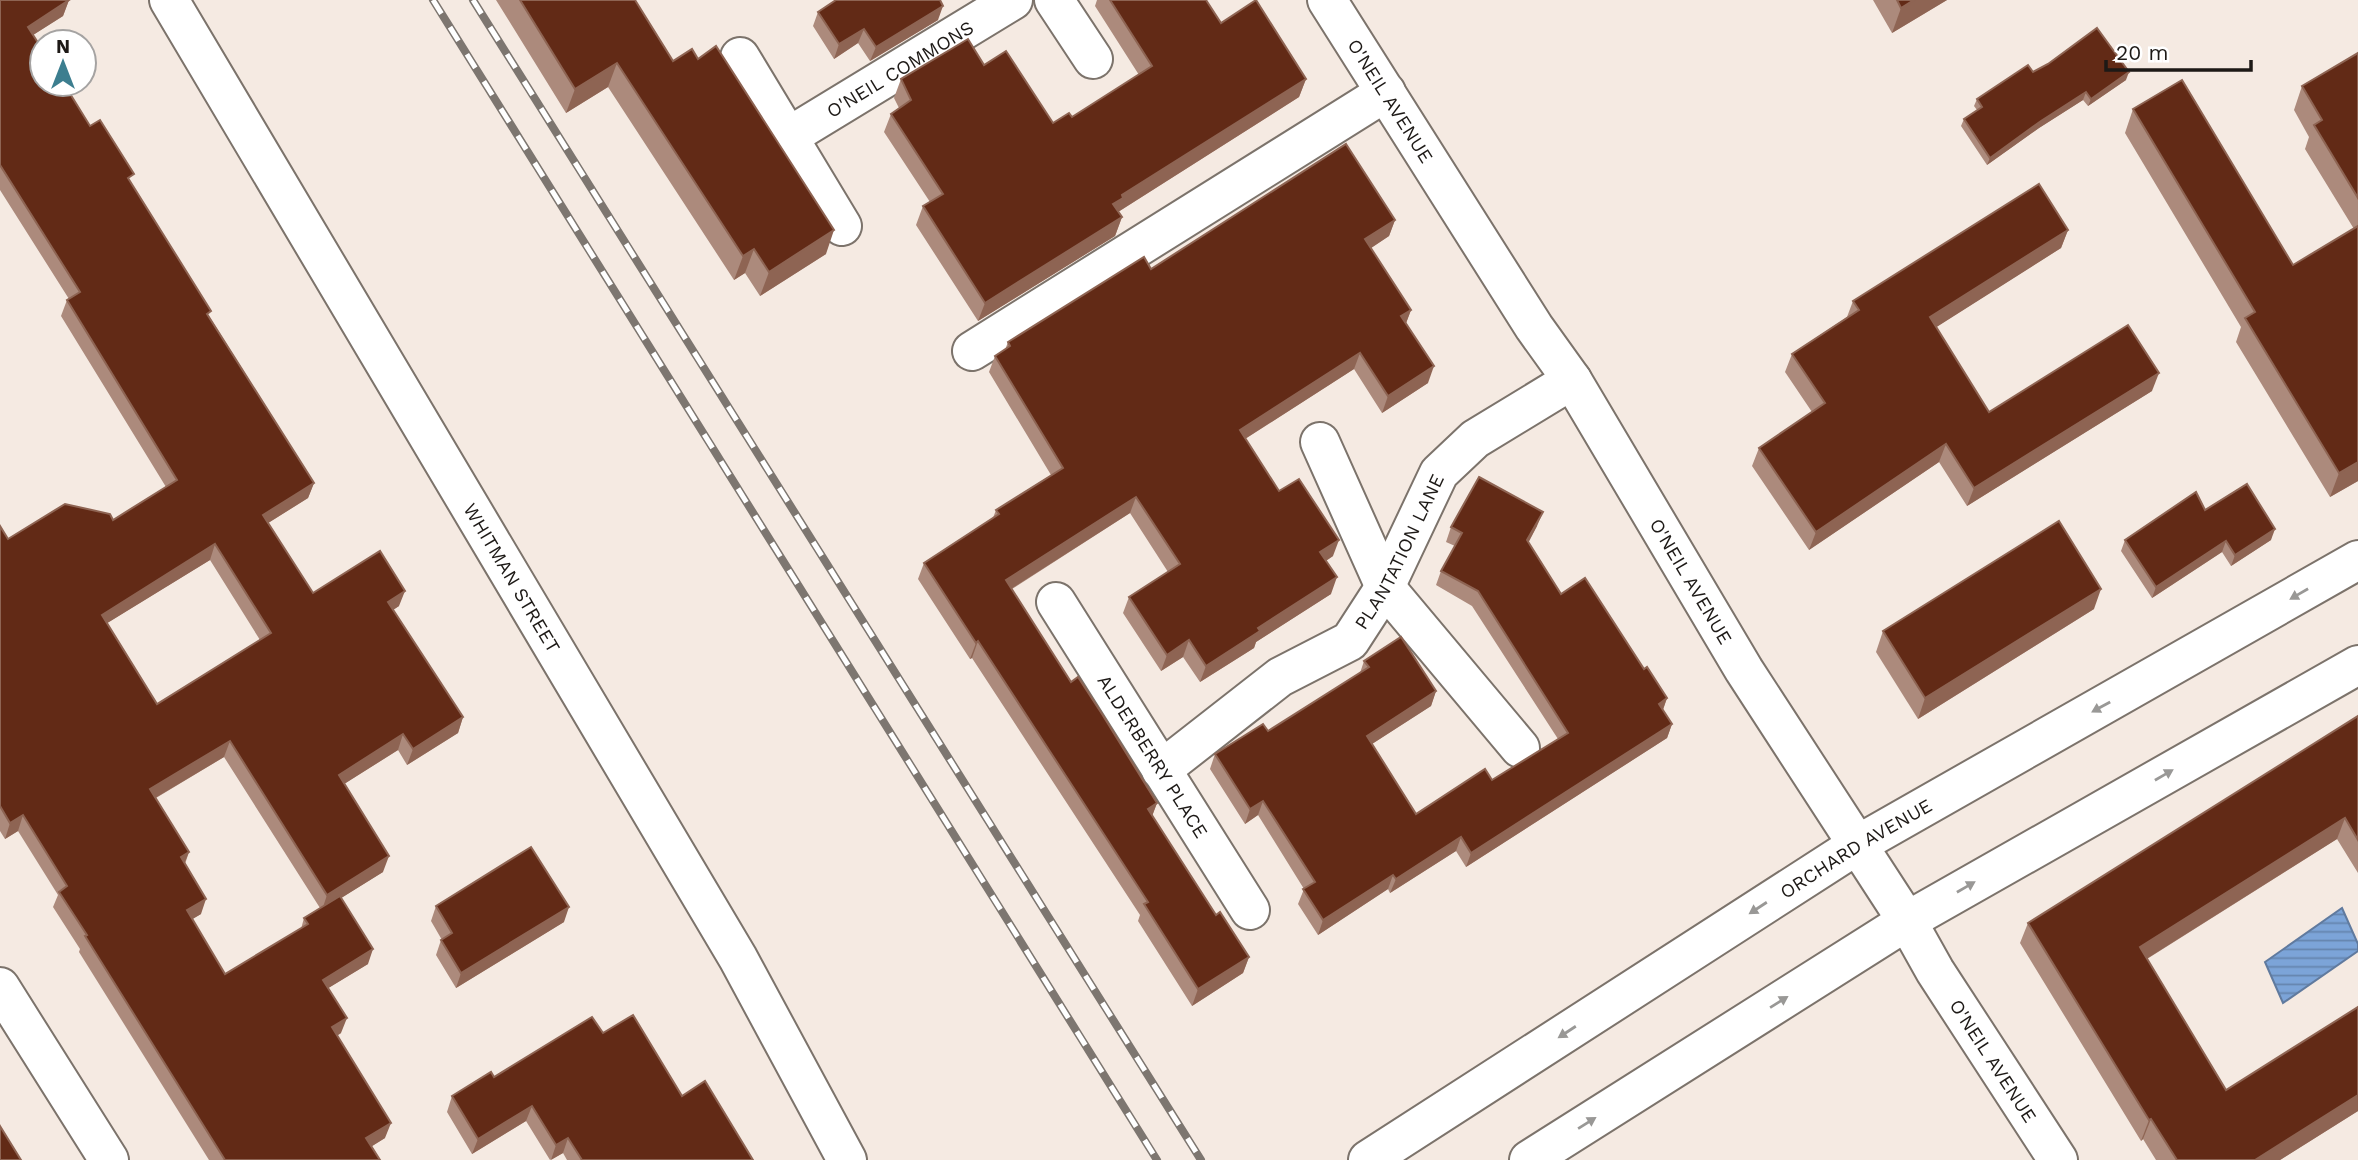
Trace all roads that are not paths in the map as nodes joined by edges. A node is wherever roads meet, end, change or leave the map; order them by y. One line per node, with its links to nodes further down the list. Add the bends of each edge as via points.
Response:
1 (169, 0): 24 (street, WHITMAN STREET, via 738,958)
2 (1013, 0): 8 (street, O'NEIL COMMONS)
3 (1054, 0): 6 (street)
4 (1327, 0): 7 (street, O'NEIL AVENUE)
5 (740, 57): 8 (street)
6 (1093, 59)
7 (1386, 92): 10 (street); 11 (street, O'NEIL AVENUE)
8 (788, 137): 9 (street)
9 (842, 226)
10 (972, 351)
11 (1572, 380): 14 (street, PLANTATION LANE, via 1475,439 1438,473); 19 (street, O'NEIL AVENUE, via 1744,670)
12 (1320, 442): 14 (street)
13 (2358, 560): 19 (street, ORCHARD AVENUE, one-way to 19)
14 (1385, 587): 17 (street); 18 (street, PLANTATION LANE, via 1350,641 1280,677)
15 (1056, 602): 18 (street, ALDERBERRY PLACE)
16 (2358, 665): 21 (street, one-way to 16)
17 (1520, 748)
18 (1161, 771): 20 (street, ALDERBERRY PLACE)
19 (1857, 845): 21 (street, O'NEIL AVENUE); 25 (street, ORCHARD AVENUE, one-way to 25)
20 (1250, 910)
21 (1907, 921): 26 (street, one-way to 21); 27 (street, O'NEIL AVENUE)
22 (0, 988): 23 (street)
23 (109, 1160)
24 (847, 1160)
25 (1368, 1160)
26 (1529, 1160)
27 (2058, 1160)

